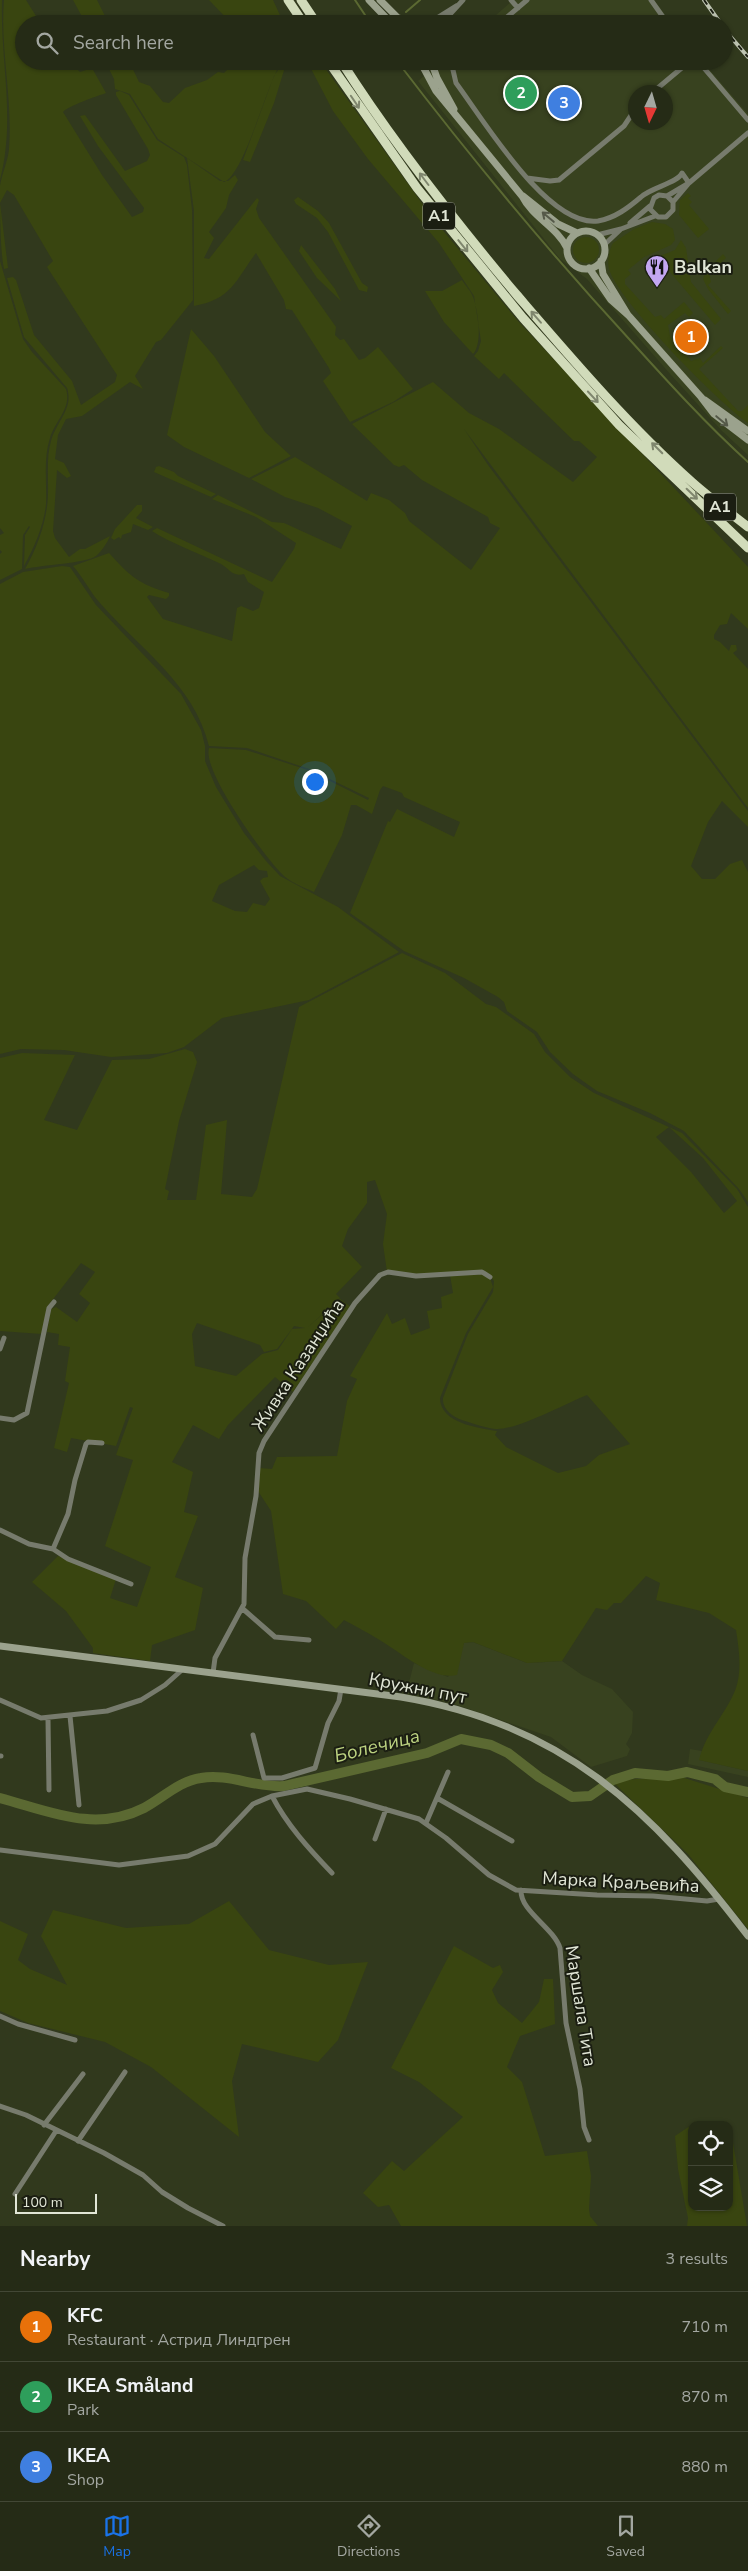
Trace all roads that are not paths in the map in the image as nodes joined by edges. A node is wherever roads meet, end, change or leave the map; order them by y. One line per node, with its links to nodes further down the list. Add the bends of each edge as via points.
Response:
1 (288, 0): 11 (highway)
2 (301, 0): 12 (highway)
3 (370, 0): 13 (street)
4 (380, 0): 14 (street)
5 (463, 0): 9 (street)
6 (511, 0): 10 (street)
7 (528, 0): 10 (street)
8 (651, 0): 18 (street)
9 (456, 6): 15 (street); 16 (street)
10 (518, 8): 17 (street)
11 (298, 15)
12 (310, 15)
13 (384, 15)
14 (395, 15)
15 (442, 15)
16 (448, 15)
17 (510, 15)
18 (662, 15)
19 (334, 70): 53 (highway, A1, one-way to 53, via 417,188 523,318 619,425)
20 (347, 70): 50 (highway, A1, one-way to 20, via 612,402 496,270 425,181)
21 (425, 70): 27 (street, via 436,91)
22 (435, 70): 27 (street)
23 (453, 70): 31 (street, via 456,83)
24 (679, 70): 26 (street)
25 (706, 70): 29 (street)
26 (661, 85)
27 (454, 110): 33 (street)
28 (628, 120): 31 (street, via 558,180)
29 (748, 120)
30 (748, 133): 32 (street)
31 (527, 178): 32 (street, via 562,211 591,221 625,210 647,191 676,180 682,173)
32 (689, 183): 34 (street); 35 (street)
33 (522, 196): 40 (street, one-way to 33, via 558,224); 43 (street, via 528,208 560,237)
34 (666, 196): 35 (street); 36 (street, via 656,196)
35 (673, 202): 37 (street, via 669,215 663,218)
36 (650, 206): 37 (street); 38 (street)
37 (655, 216): 38 (street)
38 (630, 224): 39 (street)
39 (620, 229): 41 (street); 42 (street)
40 (577, 234): 41 (street, via 587,231); 43 (street, via 571,238)
41 (596, 235): 42 (street)
42 (604, 245): 44 (street)
43 (567, 248): 45 (street, via 571,262)
44 (601, 261): 45 (street); 46 (street, via 603,274)
45 (588, 268): 46 (street, via 611,300)
46 (629, 316): 47 (street)
47 (701, 397): 48 (street); 49 (street, one-way to 49, via 714,414)
48 (748, 431)
49 (748, 440)
50 (692, 482): 51 (highway); 52 (highway, A1)
51 (748, 527)
52 (748, 532)
53 (748, 548)
54 (490, 1277): 63 (street, Живка Казанџића, via 482,1272 416,1276 388,1272 380,1275 355,1303 280,1414 260,1453 245,1558)
55 (54, 1302): 58 (street, via 49,1308 26,1413 14,1420)
56 (4, 1338): 57 (street)
57 (0, 1348)
58 (0, 1418)
59 (102, 1443): 61 (street, via 86,1444 68,1514)
60 (0, 1530): 61 (street, via 29,1544)
61 (53, 1549): 62 (street, via 68,1559)
62 (131, 1584)
63 (243, 1609): 64 (street, via 274,1637); 67 (street, Живка Казанџића, via 215,1658)
64 (308, 1640)
65 (0, 1646): 66 (street, Кружни пут)
66 (183, 1669): 67 (street, Кружни пут); 70 (street, via 141,1700 107,1711)
67 (213, 1673): 68 (street, Кружни пут)
68 (341, 1689): 72 (street, via 315,1768 282,1778 264,1778); 85 (street, Кружни пут, via 420,1700 483,1717 552,1748 613,1788 664,1835)
69 (0, 1700): 71 (street, via 36,1718)
70 (70, 1716): 71 (street); 77 (street)
71 (48, 1719): 74 (street)
72 (253, 1735)
73 (448, 1772): 76 (street)
74 (50, 1790)
75 (272, 1796): 78 (street, via 307,1789); 82 (street, via 248,1808 215,1844 188,1856 119,1865); 83 (street, via 304,1843)
76 (437, 1798): 79 (street); 81 (street)
77 (79, 1805)
78 (386, 1809): 79 (street); 80 (street)
79 (426, 1823): 84 (street, via 489,1875)
80 (375, 1839)
81 (512, 1841)
82 (0, 1850)
83 (332, 1873)
84 (521, 1890): 85 (street, Марка Краљевића, via 707,1901); 94 (street, Маршала Тита, via 523,1903 556,1938 560,1948 566,2023 580,2089 584,2127)
85 (719, 1899): 86 (street, Кружни пут)
86 (748, 1936)
87 (0, 2016): 88 (street)
88 (75, 2040)
89 (125, 2072): 95 (street)
90 (83, 2074): 92 (street)
91 (0, 2106): 92 (street)
92 (44, 2125): 93 (street)
93 (56, 2131): 95 (street); 96 (street)
94 (590, 2140)
95 (78, 2141): 97 (street, via 136,2171 167,2195)
96 (15, 2194)
97 (223, 2226)

